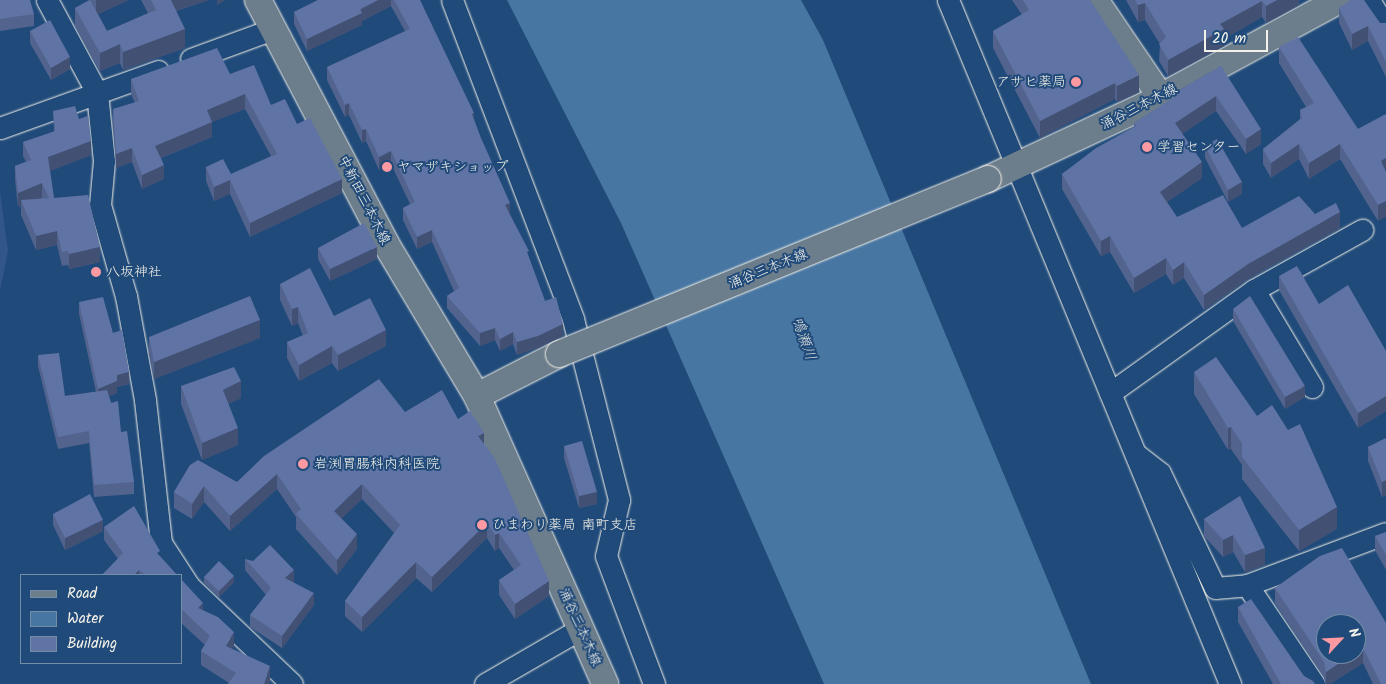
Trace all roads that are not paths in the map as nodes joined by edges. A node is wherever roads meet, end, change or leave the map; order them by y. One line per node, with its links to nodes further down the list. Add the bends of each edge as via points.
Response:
1 (47, 0): 10 (street)
2 (258, 0): 9 (main road, 中新田三本木線)
3 (452, 0): 28 (street, via 573,319 619,500 606,556)
4 (948, 0): 13 (street)
5 (1094, 0): 11 (main road)
6 (1339, 0): 11 (main road, 涌谷三本木線)
7 (1370, 0): 8 (street)
8 (1386, 28)
9 (273, 29): 10 (street); 18 (main road, 中新田三本木線, via 386,244)
10 (97, 93): 12 (street); 21 (street, via 104,161 100,206 126,296 143,391 161,543)
11 (1160, 97): 13 (main road, 涌谷三本木線)
12 (0, 128)
13 (1016, 168): 17 (street); 18 (main road, 涌谷三本木線, bridge, via 559,354)
14 (1362, 230): 15 (street)
15 (1254, 290): 16 (street); 17 (street)
16 (1312, 387)
17 (1110, 393): 19 (street)
18 (477, 396): 24 (main road, 涌谷三本木線)
19 (1135, 454): 23 (street, via 1160,473 1215,588); 29 (street)
20 (1386, 533): 23 (street)
21 (182, 574)
22 (182, 574): 25 (street, via 190,586)
23 (1247, 585): 30 (street)
24 (580, 629): 26 (street); 27 (main road, 涌谷三本木線)
25 (292, 684)
26 (485, 684)
27 (605, 684)
28 (654, 684)
29 (1230, 684)
30 (1314, 684)

